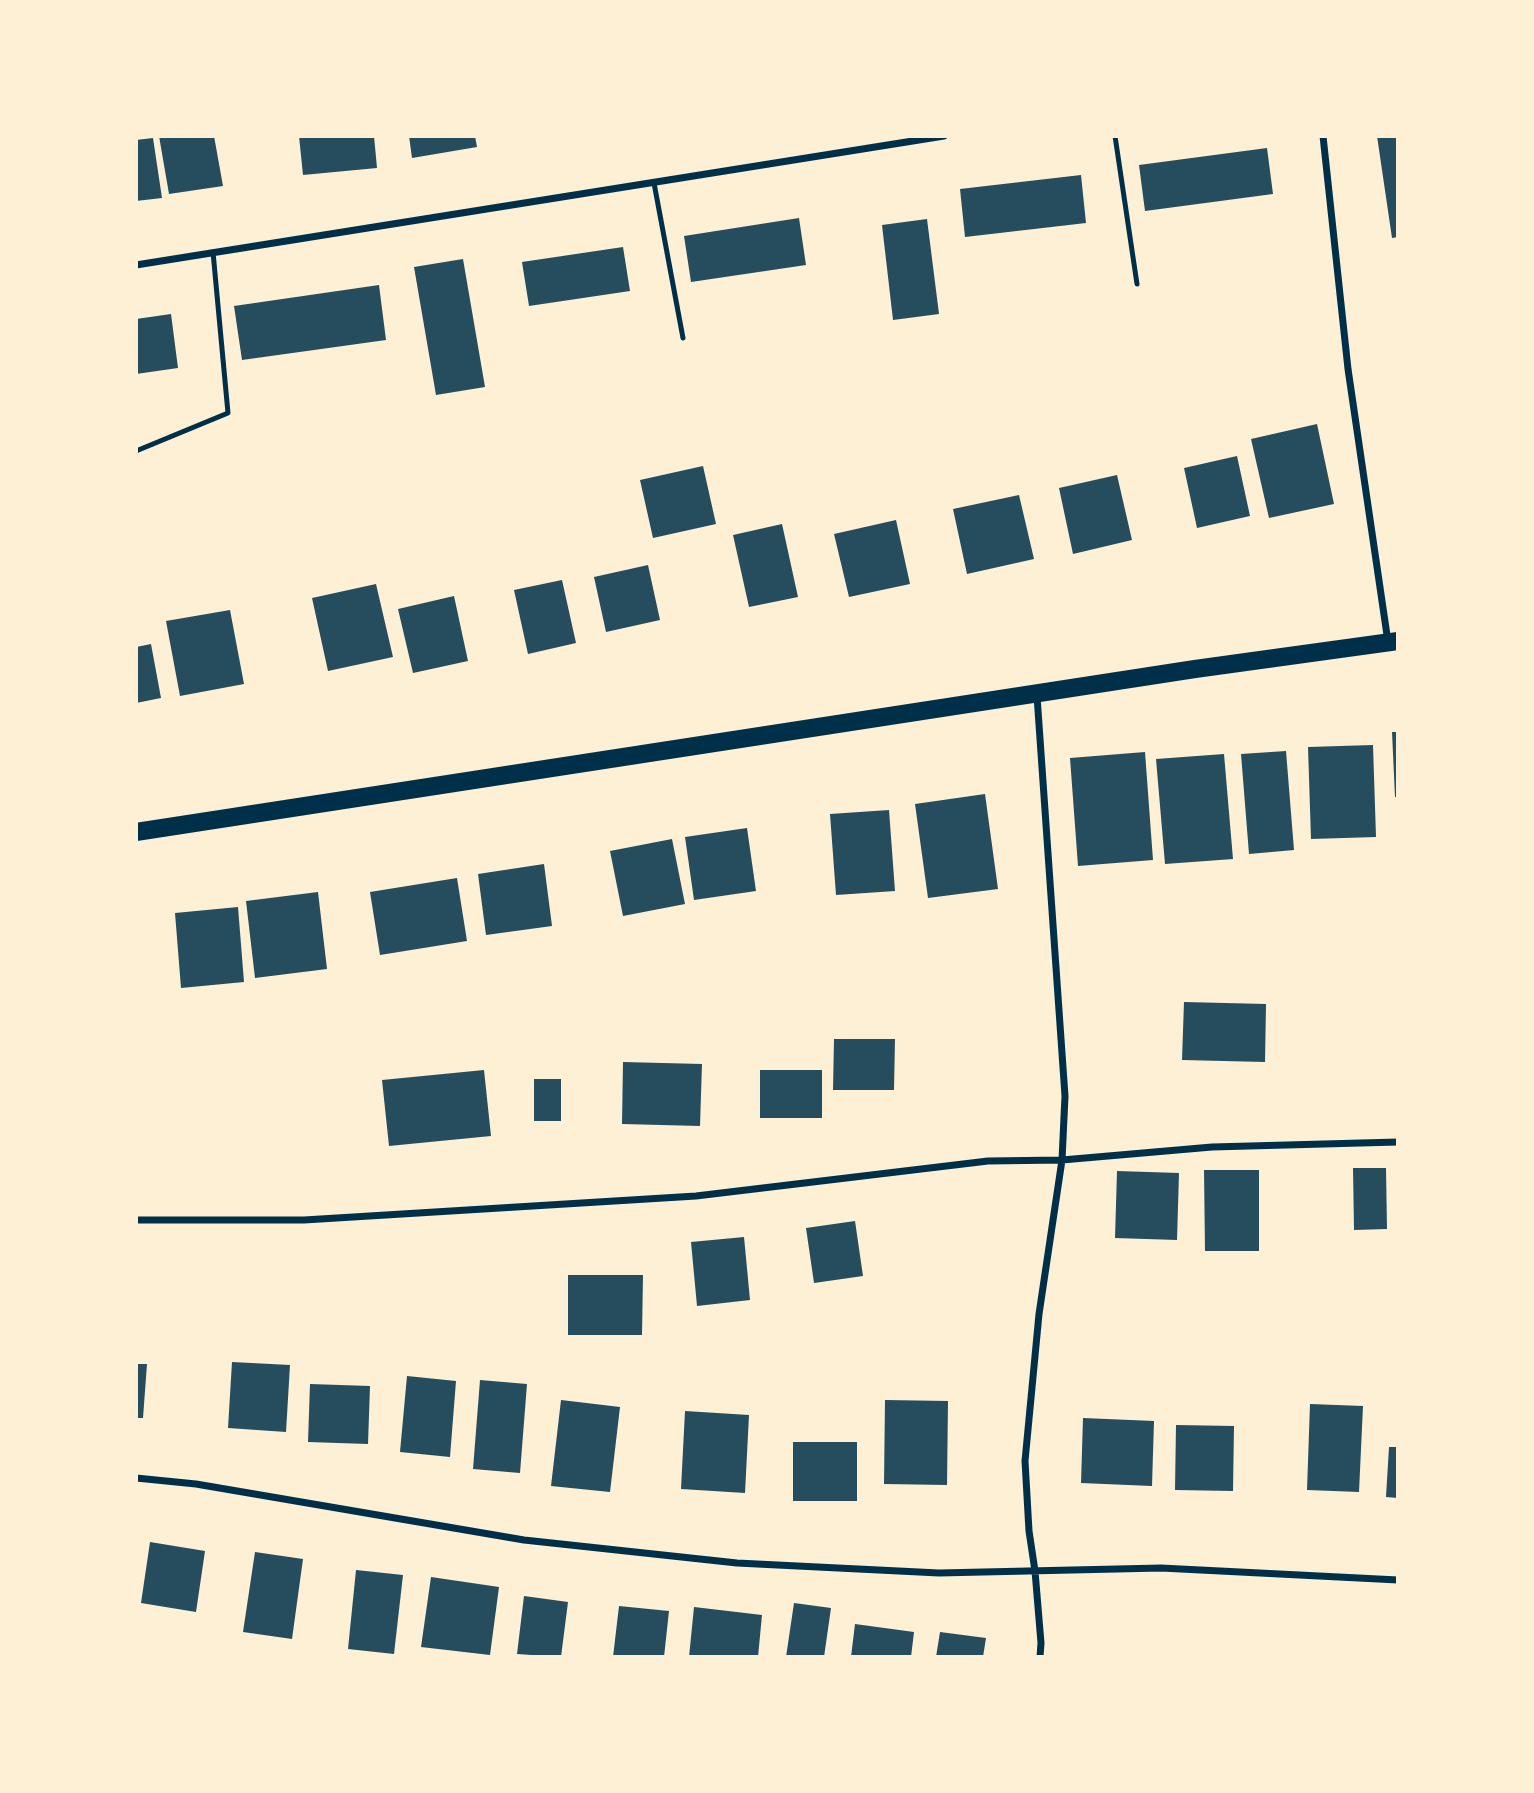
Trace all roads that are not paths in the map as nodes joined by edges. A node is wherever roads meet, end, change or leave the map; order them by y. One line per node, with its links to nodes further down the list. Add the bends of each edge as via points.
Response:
1 (944, 136): 4 (street)
2 (1115, 136): 7 (lane)
3 (1323, 136): 10 (street, via 1348,369)
4 (653, 183): 5 (street); 8 (lane)
5 (213, 252): 6 (street); 9 (lane, via 229,413)
6 (136, 264)
7 (1137, 284)
8 (683, 338)
9 (136, 451)
10 (1393, 642): 11 (main road)
11 (1037, 694): 12 (main road); 14 (street, via 1065,1096)
12 (136, 832)
13 (1398, 1142): 14 (street, via 1212,1147)
14 (1062, 1160): 15 (street, via 988,1161 696,1196 304,1220); 17 (street, via 1039,1314 1025,1461)
15 (136, 1220)
16 (136, 1478): 17 (street, via 196,1484 524,1540 737,1563 939,1573)
17 (1035, 1571): 18 (street, via 1161,1568); 19 (street)
18 (1398, 1580)
19 (1040, 1657)

